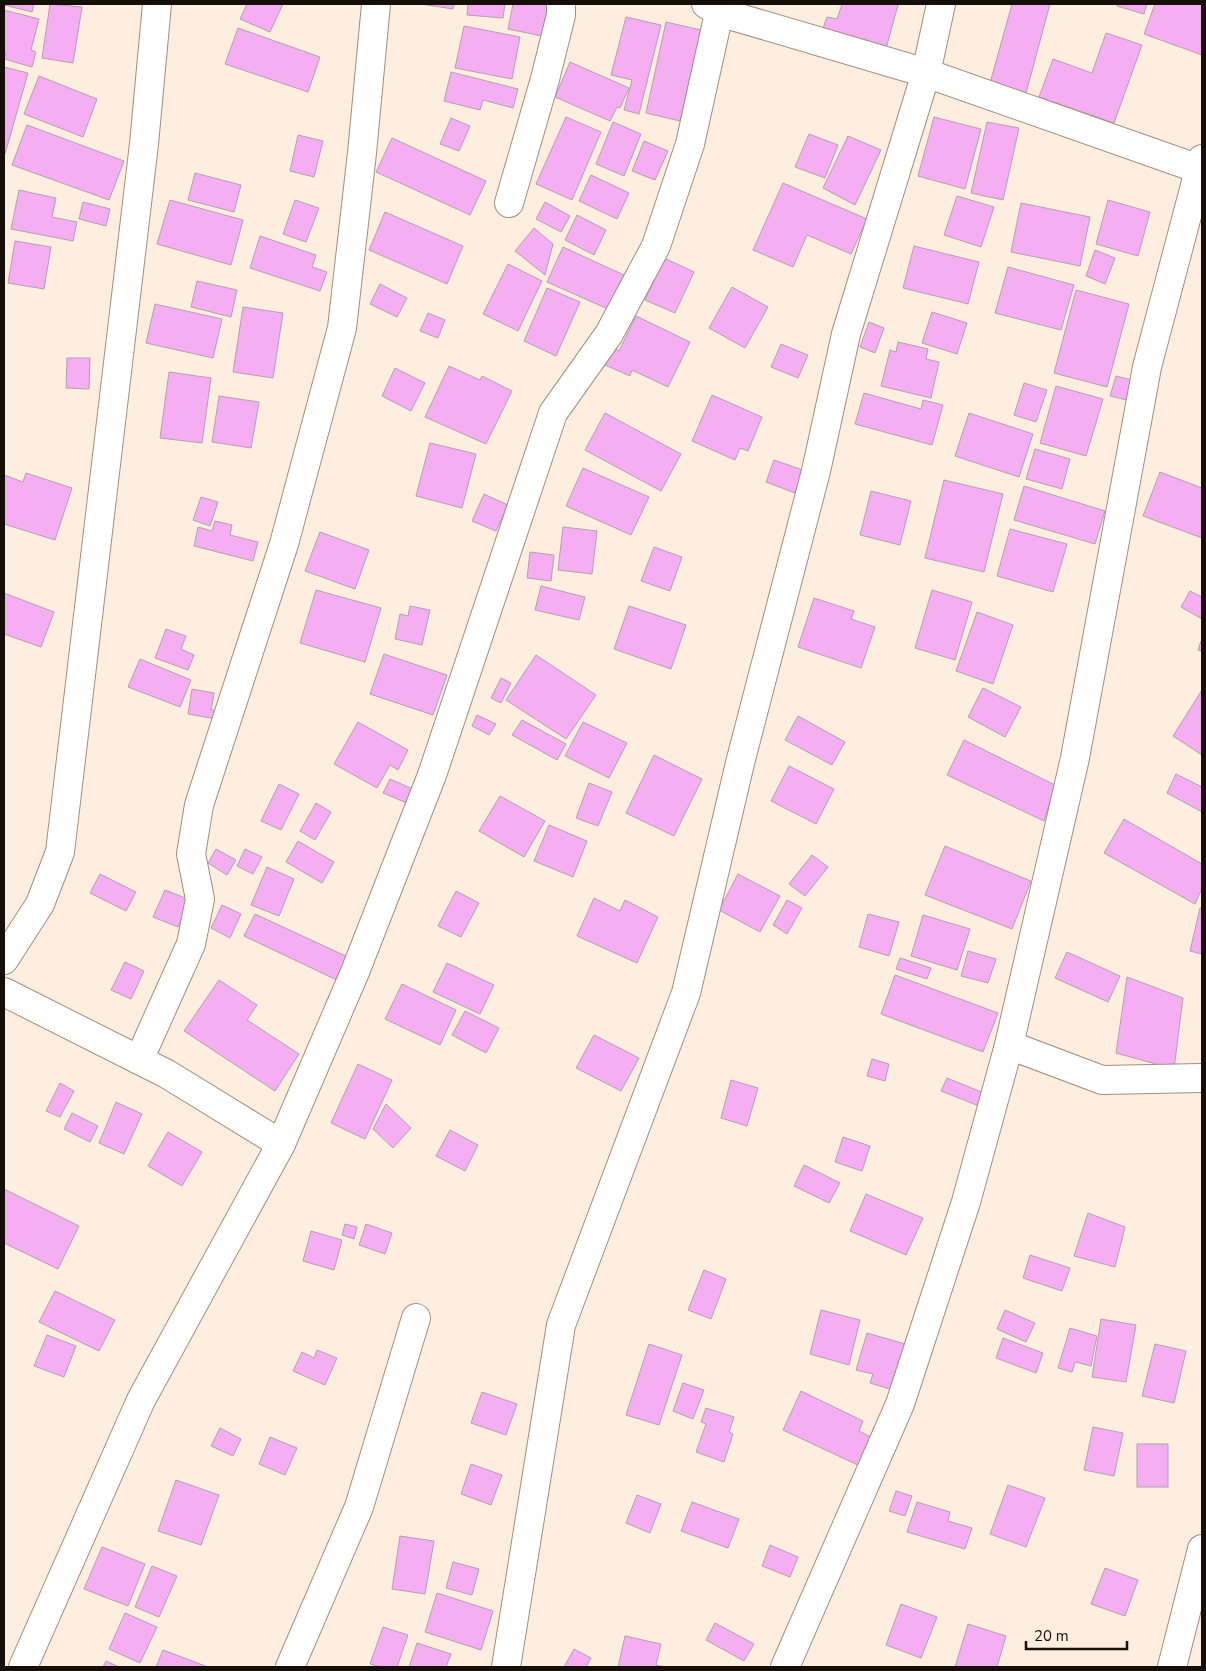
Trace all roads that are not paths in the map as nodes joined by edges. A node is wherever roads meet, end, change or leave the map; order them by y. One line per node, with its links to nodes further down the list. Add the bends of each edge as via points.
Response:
1 (156, 4): 9 (street, via 144,144 60,852 40,904)
2 (376, 4): 12 (street, via 342,328 284,544 199,805 191,854 200,899 191,944)
3 (561, 4): 8 (street, via 545,79)
4 (942, 4): 6 (street)
5 (716, 7): 6 (street); 14 (street, via 690,144 656,246 609,334 553,413 432,775 355,972)
6 (926, 74): 7 (street); 19 (street, via 846,334 816,471 740,763 686,993 560,1325)
7 (1201, 164): 11 (street, via 1147,367 1075,758)
8 (508, 203)
9 (4, 960)
10 (6, 999): 12 (street)
11 (1009, 1045): 13 (street, via 1102,1080); 20 (street, via 966,1202 900,1404)
12 (139, 1060): 14 (street)
13 (1202, 1078)
14 (282, 1144): 17 (street, via 141,1400)
15 (416, 1318): 18 (street, via 359,1507)
16 (1202, 1549): 21 (street)
17 (23, 1667)
18 (290, 1667)
19 (506, 1667)
20 (785, 1667)
21 (1172, 1667)

